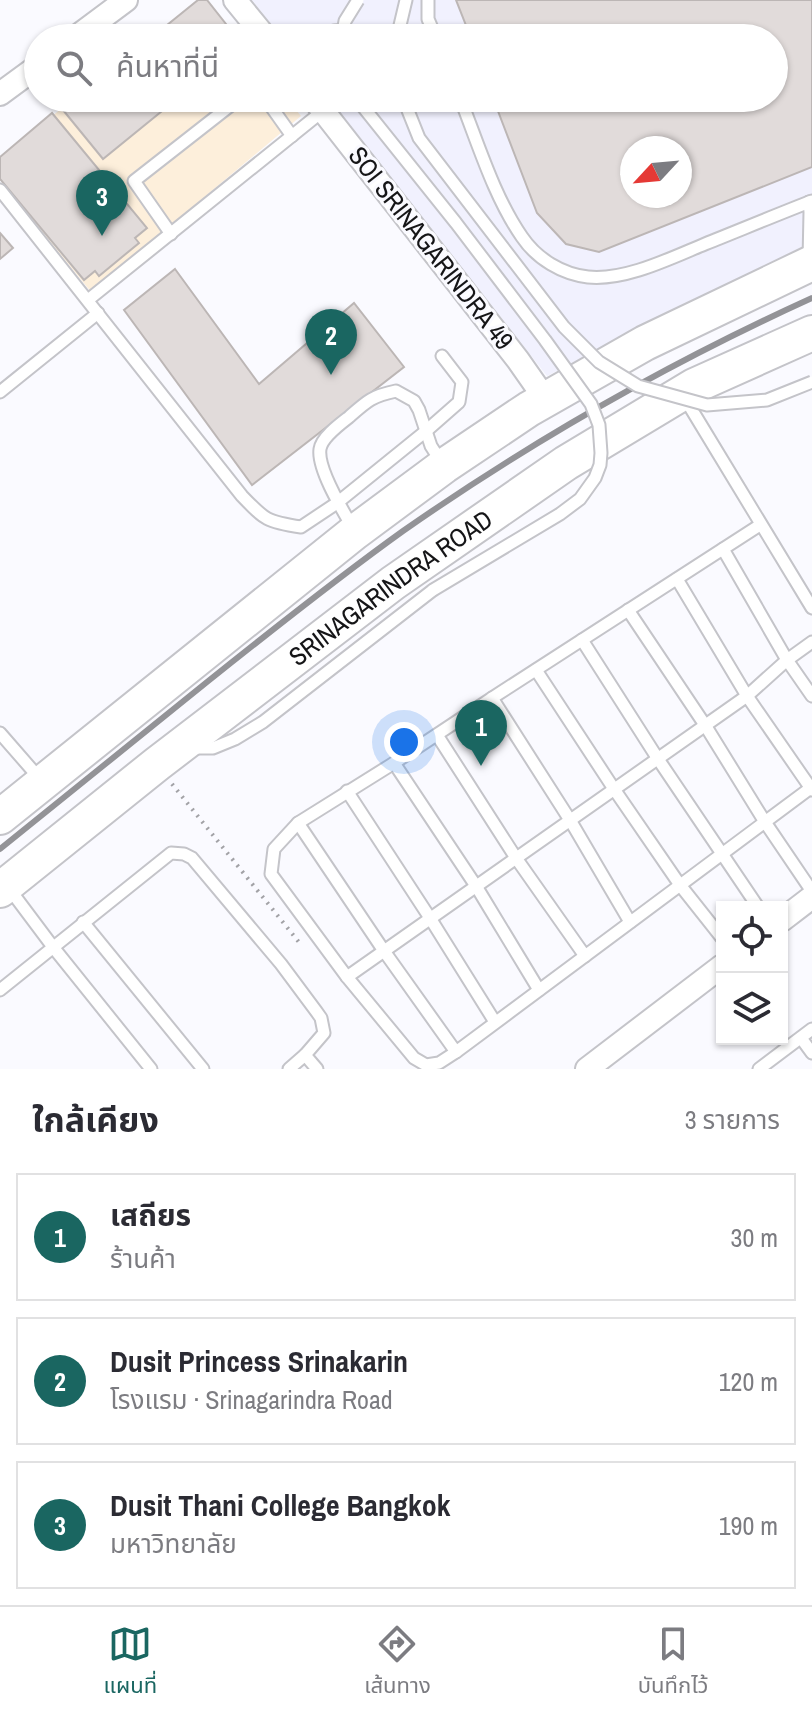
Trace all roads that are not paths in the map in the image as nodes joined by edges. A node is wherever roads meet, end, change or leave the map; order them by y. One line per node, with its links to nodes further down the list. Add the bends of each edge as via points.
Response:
1 (126, 0): 6 (street)
2 (235, 0): 7 (street)
3 (358, 0): 8 (lane, bridge)
4 (406, 0): 9 (lane)
5 (428, 0): 10 (lane)
6 (94, 24)
7 (255, 24)
8 (344, 24)
9 (400, 24)
10 (430, 24)
11 (24, 73): 12 (street)
12 (5, 82)
13 (222, 112): 23 (lane, via 134,181)
14 (275, 112): 20 (lane)
15 (312, 112): 20 (lane)
16 (325, 112): 32 (street, SOI SRINAGARINDRA 49)
17 (367, 112): 52 (lane, bridge, via 591,404 599,425 600,465 580,499 433,590 263,722 213,748)
18 (408, 112): 29 (lane, bridge, via 419,138 564,327 599,362 638,386 707,405 767,400)
19 (466, 112): 22 (lane, via 501,200 524,239 547,262 575,274 617,276)
20 (292, 136): 23 (lane)
21 (0, 190): 25 (lane)
22 (810, 201): 24 (lane)
23 (171, 234): 25 (lane)
24 (811, 263): 32 (main road, via 645,343)
25 (88, 300): 26 (lane)
26 (98, 313): 30 (lane); 35 (lane, via 264,519 301,527)
27 (812, 333): 31 (main road, SRINAGARINDRA ROAD)
28 (442, 356): 33 (lane, via 462,382 459,402)
29 (812, 382)
30 (0, 392)
31 (681, 394): 36 (lane); 52 (main road, SRINAGARINDRA ROAD, via 566,463 393,583)
32 (546, 400): 34 (main road)
33 (426, 431): 34 (lane); 35 (lane); 35 (lane, via 414,401 396,391 365,403 320,448)
34 (444, 466): 37 (main road)
35 (337, 503): 37 (lane)
36 (760, 525): 38 (lane); 40 (lane)
37 (355, 532): 55 (main road)
38 (723, 549): 39 (lane); 44 (lane)
39 (677, 579): 41 (lane); 46 (lane)
40 (812, 608)
41 (628, 610): 42 (lane); 49 (lane)
42 (582, 640): 45 (lane); 53 (lane)
43 (812, 642): 44 (lane)
44 (787, 660): 46 (lane); 47 (lane)
45 (536, 670): 48 (lane); 57 (lane)
46 (747, 696): 49 (lane); 56 (lane)
47 (812, 696)
48 (492, 698): 51 (lane); 60 (lane)
49 (705, 725): 53 (lane); 61 (lane)
50 (0, 733): 55 (lane)
51 (437, 735): 54 (lane); 64 (lane)
52 (166, 756): 67 (main road, SRINAGARINDRA ROAD)
53 (658, 759): 57 (lane); 63 (lane)
54 (394, 763): 58 (lane); 66 (lane)
55 (43, 782): 59 (main road)
56 (812, 788): 61 (lane)
57 (614, 789): 60 (lane); 65 (lane)
58 (347, 791): 62 (lane); 72 (lane)
59 (0, 817)
60 (570, 820): 64 (lane); 74 (lane)
61 (765, 822): 63 (lane); 68 (lane)
62 (298, 823): 77 (lane); 80 (lane, via 274,849 271,874)
63 (722, 854): 65 (lane); 69 (lane)
64 (516, 858): 66 (lane); 78 (lane)
65 (680, 885): 74 (lane); 75 (lane)
66 (476, 886): 72 (lane); 82 (lane)
67 (3, 888): 76 (lane)
68 (811, 890): 70 (lane); 71 (street)
69 (754, 901)
70 (788, 903)
71 (788, 914)
72 (430, 918): 77 (lane); 83 (lane)
73 (83, 922): 76 (lane); 88 (lane, via 171,853 192,858 321,1018 324,1033); 90 (lane)
74 (630, 922): 78 (lane)
75 (716, 930)
76 (53, 947): 81 (lane); 89 (lane)
77 (384, 951): 80 (lane); 86 (lane)
78 (585, 956): 82 (lane)
79 (716, 971): 93 (street)
80 (347, 977): 86 (lane, via 414,1058 426,1065)
81 (0, 990)
82 (539, 990): 83 (lane)
83 (495, 1022): 86 (lane)
84 (812, 1029): 85 (lane)
85 (801, 1038): 87 (lane); 94 (lane)
86 (456, 1052)
87 (812, 1053)
88 (305, 1055): 91 (lane); 92 (lane)
89 (151, 1069)
90 (203, 1069)
91 (289, 1069)
92 (317, 1069)
93 (587, 1069)
94 (759, 1069)

